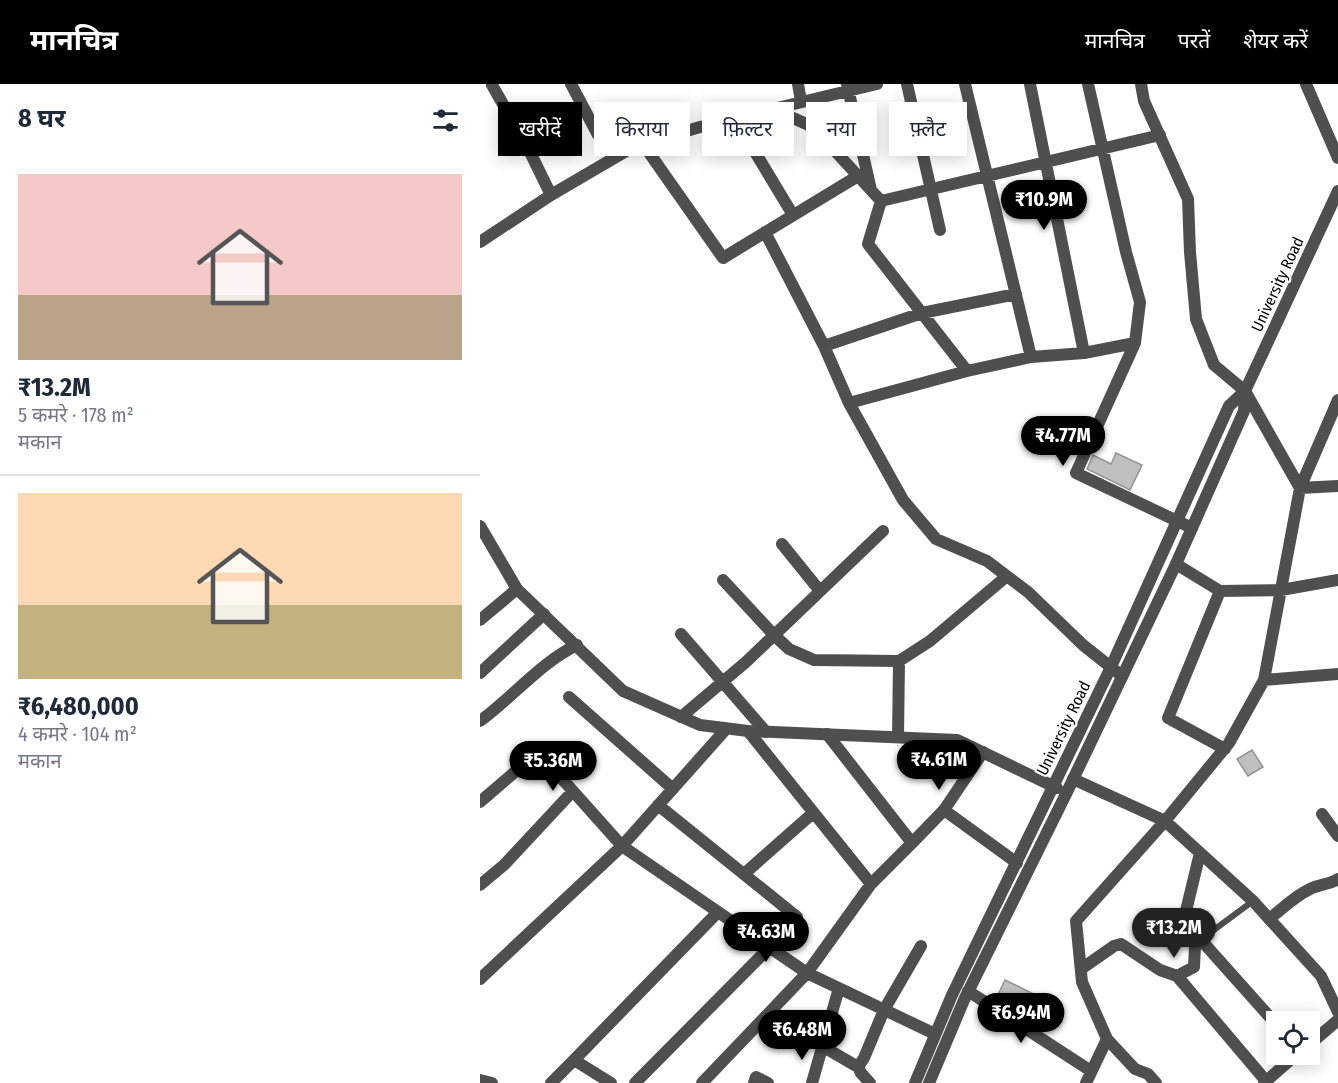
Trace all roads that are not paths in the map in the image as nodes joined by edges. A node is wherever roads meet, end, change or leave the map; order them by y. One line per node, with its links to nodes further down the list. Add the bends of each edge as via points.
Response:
1 (571, 84): 16 (street)
2 (798, 84): 13 (street)
3 (877, 84): 11 (street)
4 (907, 84): 26 (street)
5 (965, 84): 25 (street)
6 (1030, 84): 23 (street)
7 (1088, 84): 18 (street)
8 (1141, 84): 17 (street, via 1144,101)
9 (1306, 84): 22 (street)
10 (493, 85): 12 (street); 28 (street)
11 (848, 87): 13 (street); 27 (street)
12 (480, 91)
13 (801, 102): 14 (street)
14 (794, 104)
15 (794, 118): 24 (street, via 813,127)
16 (594, 127)
17 (1160, 135): 18 (street); 42 (street, via 1188,199 1196,319 1214,365)
18 (1102, 149): 23 (street); 37 (street, via 1140,302)
19 (618, 156): 28 (street)
20 (651, 156): 33 (street, via 723,258)
21 (758, 156): 31 (street)
22 (1338, 158)
23 (1045, 162): 25 (street); 39 (street)
24 (858, 176): 27 (street); 31 (street)
25 (988, 176): 26 (street); 35 (street)
26 (930, 189): 29 (street); 32 (street)
27 (872, 191): 29 (street)
28 (551, 195): 34 (street)
29 (881, 201): 36 (street, via 868,244)
30 (1336, 203): 42 (street, University Road)
31 (794, 215): 33 (street)
32 (940, 230)
33 (765, 232): 38 (street)
34 (480, 242)
35 (1016, 294): 36 (street); 40 (street)
36 (922, 313): 38 (street); 41 (street)
37 (1135, 344): 39 (street); 47 (street, via 1076,473)
38 (824, 346): 44 (street)
39 (1084, 353): 40 (street)
40 (1031, 357): 41 (street)
41 (967, 371): 44 (street)
42 (1245, 391): 46 (street); 47 (street, University Road, via 1229,406); 48 (street, University Road, via 1244,411)
43 (1338, 400): 46 (street)
44 (849, 403): 53 (street, via 903,500 919,521 936,539 987,561)
45 (1338, 486): 46 (street)
46 (1300, 488): 57 (street)
47 (1178, 521): 48 (street); 66 (street, University Road)
48 (1192, 528): 52 (street, University Road)
49 (481, 529): 56 (street)
50 (883, 531): 58 (street)
51 (782, 544): 58 (street)
52 (1176, 564): 59 (street); 69 (street, University Road)
53 (1006, 576): 65 (street, via 930,641); 66 (street)
54 (723, 580): 63 (street)
55 (1338, 580): 57 (street)
56 (517, 589): 60 (street); 61 (street)
57 (1281, 590): 59 (street); 70 (street)
58 (820, 591): 63 (street)
59 (1220, 591): 80 (street, via 1168,718)
60 (544, 614): 64 (street); 67 (street)
61 (480, 620)
62 (681, 634): 71 (street)
63 (774, 635): 65 (street, via 789,649 814,660); 71 (street)
64 (577, 645): 73 (street, via 622,691); 74 (street, via 562,652)
65 (899, 661): 79 (street)
66 (1110, 669): 69 (street); 83 (street, University Road)
67 (480, 673)
68 (1338, 674): 70 (street)
69 (1122, 676): 82 (street, University Road)
70 (1264, 680): 80 (street)
71 (724, 681): 73 (street); 77 (street)
72 (569, 697): 84 (street)
73 (681, 717): 75 (street)
74 (480, 721)
75 (726, 729): 76 (street); 84 (street)
76 (748, 731): 77 (street); 90 (street)
77 (766, 732): 78 (street)
78 (826, 735): 79 (street); 94 (street)
79 (898, 737): 81 (street, via 957,740)
80 (1225, 749): 92 (street)
81 (983, 752): 83 (street); 89 (street)
82 (1073, 780): 86 (street, University Road); 92 (street)
83 (1052, 786): 86 (street); 97 (street, University Road)
84 (673, 789): 88 (street)
85 (573, 791): 87 (street, via 538,753); 95 (street); 101 (street)
86 (1067, 792): 114 (street, University Road)
87 (480, 802)
88 (658, 805): 95 (street); 98 (street)
89 (944, 810): 94 (street); 97 (street)
90 (813, 813): 98 (street); 100 (street)
91 (1322, 814): 93 (street)
92 (1165, 821): 96 (street); 109 (street, via 1076,921)
93 (1338, 836)
94 (912, 843): 100 (street)
95 (622, 846): 103 (street); 112 (street)
96 (1200, 853): 102 (street); 105 (street, via 1185,915)
97 (1017, 863): 119 (street, University Road)
98 (744, 874): 108 (street, via 797,916)
99 (1338, 879): 104 (street, via 1303,892)
100 (871, 884): 110 (street)
101 (480, 885)
102 (1253, 901): 104 (street); 106 (lane)
103 (718, 912): 108 (street); 123 (street)
104 (1269, 919): 116 (street, via 1321,976)
105 (1192, 930): 111 (street, via 1196,946 1194,967); 117 (street)
106 (1207, 935)
107 (921, 946): 115 (street)
108 (770, 947): 110 (street); 132 (street)
109 (1081, 969): 111 (street, via 1122,944 1160,970); 121 (street, via 1082,982)
110 (807, 973): 113 (street); 133 (street)
111 (1177, 976): 128 (street)
112 (480, 979)
113 (838, 988): 115 (street); 122 (street)
114 (968, 991): 126 (street); 139 (street, University Road)
115 (884, 1010): 119 (street); 125 (street)
116 (1338, 1012)
117 (1266, 1013)
118 (1338, 1020): 120 (street)
119 (935, 1034): 138 (street, University Road)
120 (1320, 1035)
121 (1107, 1039): 126 (street); 141 (street, via 1135,1069 1148,1074)
122 (822, 1046): 125 (street); 136 (street)
123 (574, 1060): 130 (street); 131 (street)
124 (1284, 1065): 128 (street)
125 (858, 1067): 137 (street)
126 (1091, 1071): 140 (street)
127 (480, 1080): 129 (street)
128 (1265, 1082)
129 (492, 1083)
130 (551, 1083)
131 (611, 1083)
132 (635, 1083)
133 (702, 1083)
134 (754, 1083): 135 (street, via 756,1077)
135 (768, 1083)
136 (812, 1083)
137 (870, 1083)
138 (915, 1083)
139 (928, 1083)
140 (1086, 1083)
141 (1156, 1083)

